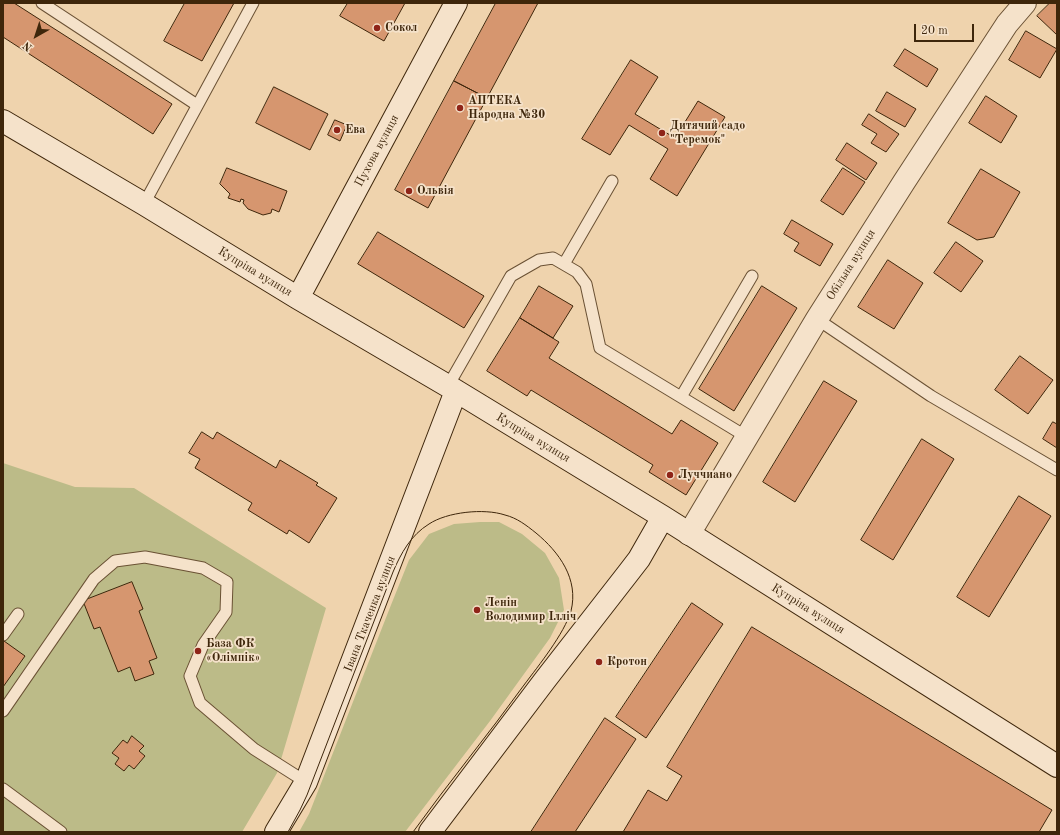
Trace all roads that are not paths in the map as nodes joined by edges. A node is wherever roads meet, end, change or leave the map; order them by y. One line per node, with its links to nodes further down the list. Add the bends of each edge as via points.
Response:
1 (42, 3): 5 (lane)
2 (253, 3): 5 (lane)
3 (456, 3): 11 (main road, Пухова вулиця)
4 (1025, 3): 12 (main road, Обільна вулиця, via 1003,30)
5 (197, 105): 8 (lane)
6 (3, 121): 8 (main road, Купріна вулиця)
7 (612, 181): 9 (lane)
8 (144, 204): 11 (main road, Купріна вулиця)
9 (564, 264): 13 (lane, via 553,258 540,260 511,276); 14 (lane, via 577,272 586,284 600,348)
10 (752, 276): 14 (lane)
11 (298, 298): 13 (main road, Купріна вулиця)
12 (817, 319): 15 (main road, Обільна вулиця); 16 (lane, via 931,396)
13 (452, 389): 17 (main road, Купріна вулиця); 23 (main road, Івана Ткаченка вулиця)
14 (681, 397): 15 (lane)
15 (747, 437): 18 (main road, Обільна вулиця)
16 (1057, 470)
17 (663, 518): 18 (main road, Купріна вулиця); 27 (main road, via 639,559)
18 (689, 534): 22 (main road, Купріна вулиця)
19 (18, 614): 20 (lane)
20 (3, 635)
21 (3, 711): 23 (lane, via 94,579 115,561 145,557 203,568 227,582 226,612 203,645 190,676 200,703 254,749)
22 (1057, 766)
23 (306, 782): 26 (main road, Івана Ткаченка вулиця)
24 (3, 789): 25 (lane)
25 (61, 832)
26 (276, 832)
27 (430, 832)

